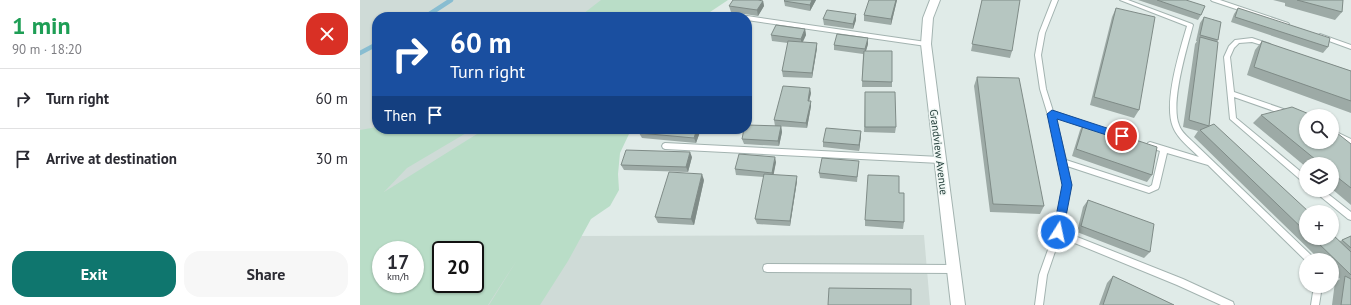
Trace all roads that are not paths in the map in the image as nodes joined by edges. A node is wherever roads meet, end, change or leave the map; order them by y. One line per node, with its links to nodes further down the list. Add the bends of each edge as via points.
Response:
1 (935, 0): 8 (street, Grandview Avenue, via 928,18)
2 (1055, 0): 12 (lane, via 1042,33 1038,55 1043,89)
3 (1123, 0): 22 (lane, via 1190,25 1175,88 1173,118 1176,127)
4 (1214, 0): 6 (lane)
5 (752, 19): 8 (lane)
6 (1291, 26)
7 (1314, 34): 10 (lane)
8 (926, 44): 20 (street, Grandview Avenue)
9 (1272, 46): 11 (lane, via 1252,40 1237,40 1227,57)
10 (1351, 47)
11 (1230, 93): 13 (lane); 23 (lane, via 1233,119)
12 (1052, 114): 14 (lane); 21 (lane)
13 (1299, 118)
14 (1097, 128)
15 (1339, 136): 16 (lane)
16 (1351, 142)
17 (1142, 143): 19 (lane)
18 (665, 146): 20 (lane)
19 (1164, 150): 21 (lane, via 1155,187 1149,190); 22 (lane)
20 (940, 160): 29 (street, Grandview Avenue)
21 (1063, 162): 26 (lane, via 1067,185)
22 (1210, 163): 27 (lane)
23 (1299, 174)
24 (1327, 197): 25 (lane)
25 (1351, 217)
26 (1058, 232): 32 (lane, via 1043,275); 33 (lane)
27 (1303, 253)
28 (767, 268): 29 (lane)
29 (954, 269): 31 (street, Grandview Avenue)
30 (1317, 293): 34 (lane)
31 (958, 305)
32 (1039, 305)
33 (1230, 305)
34 (1315, 305)

